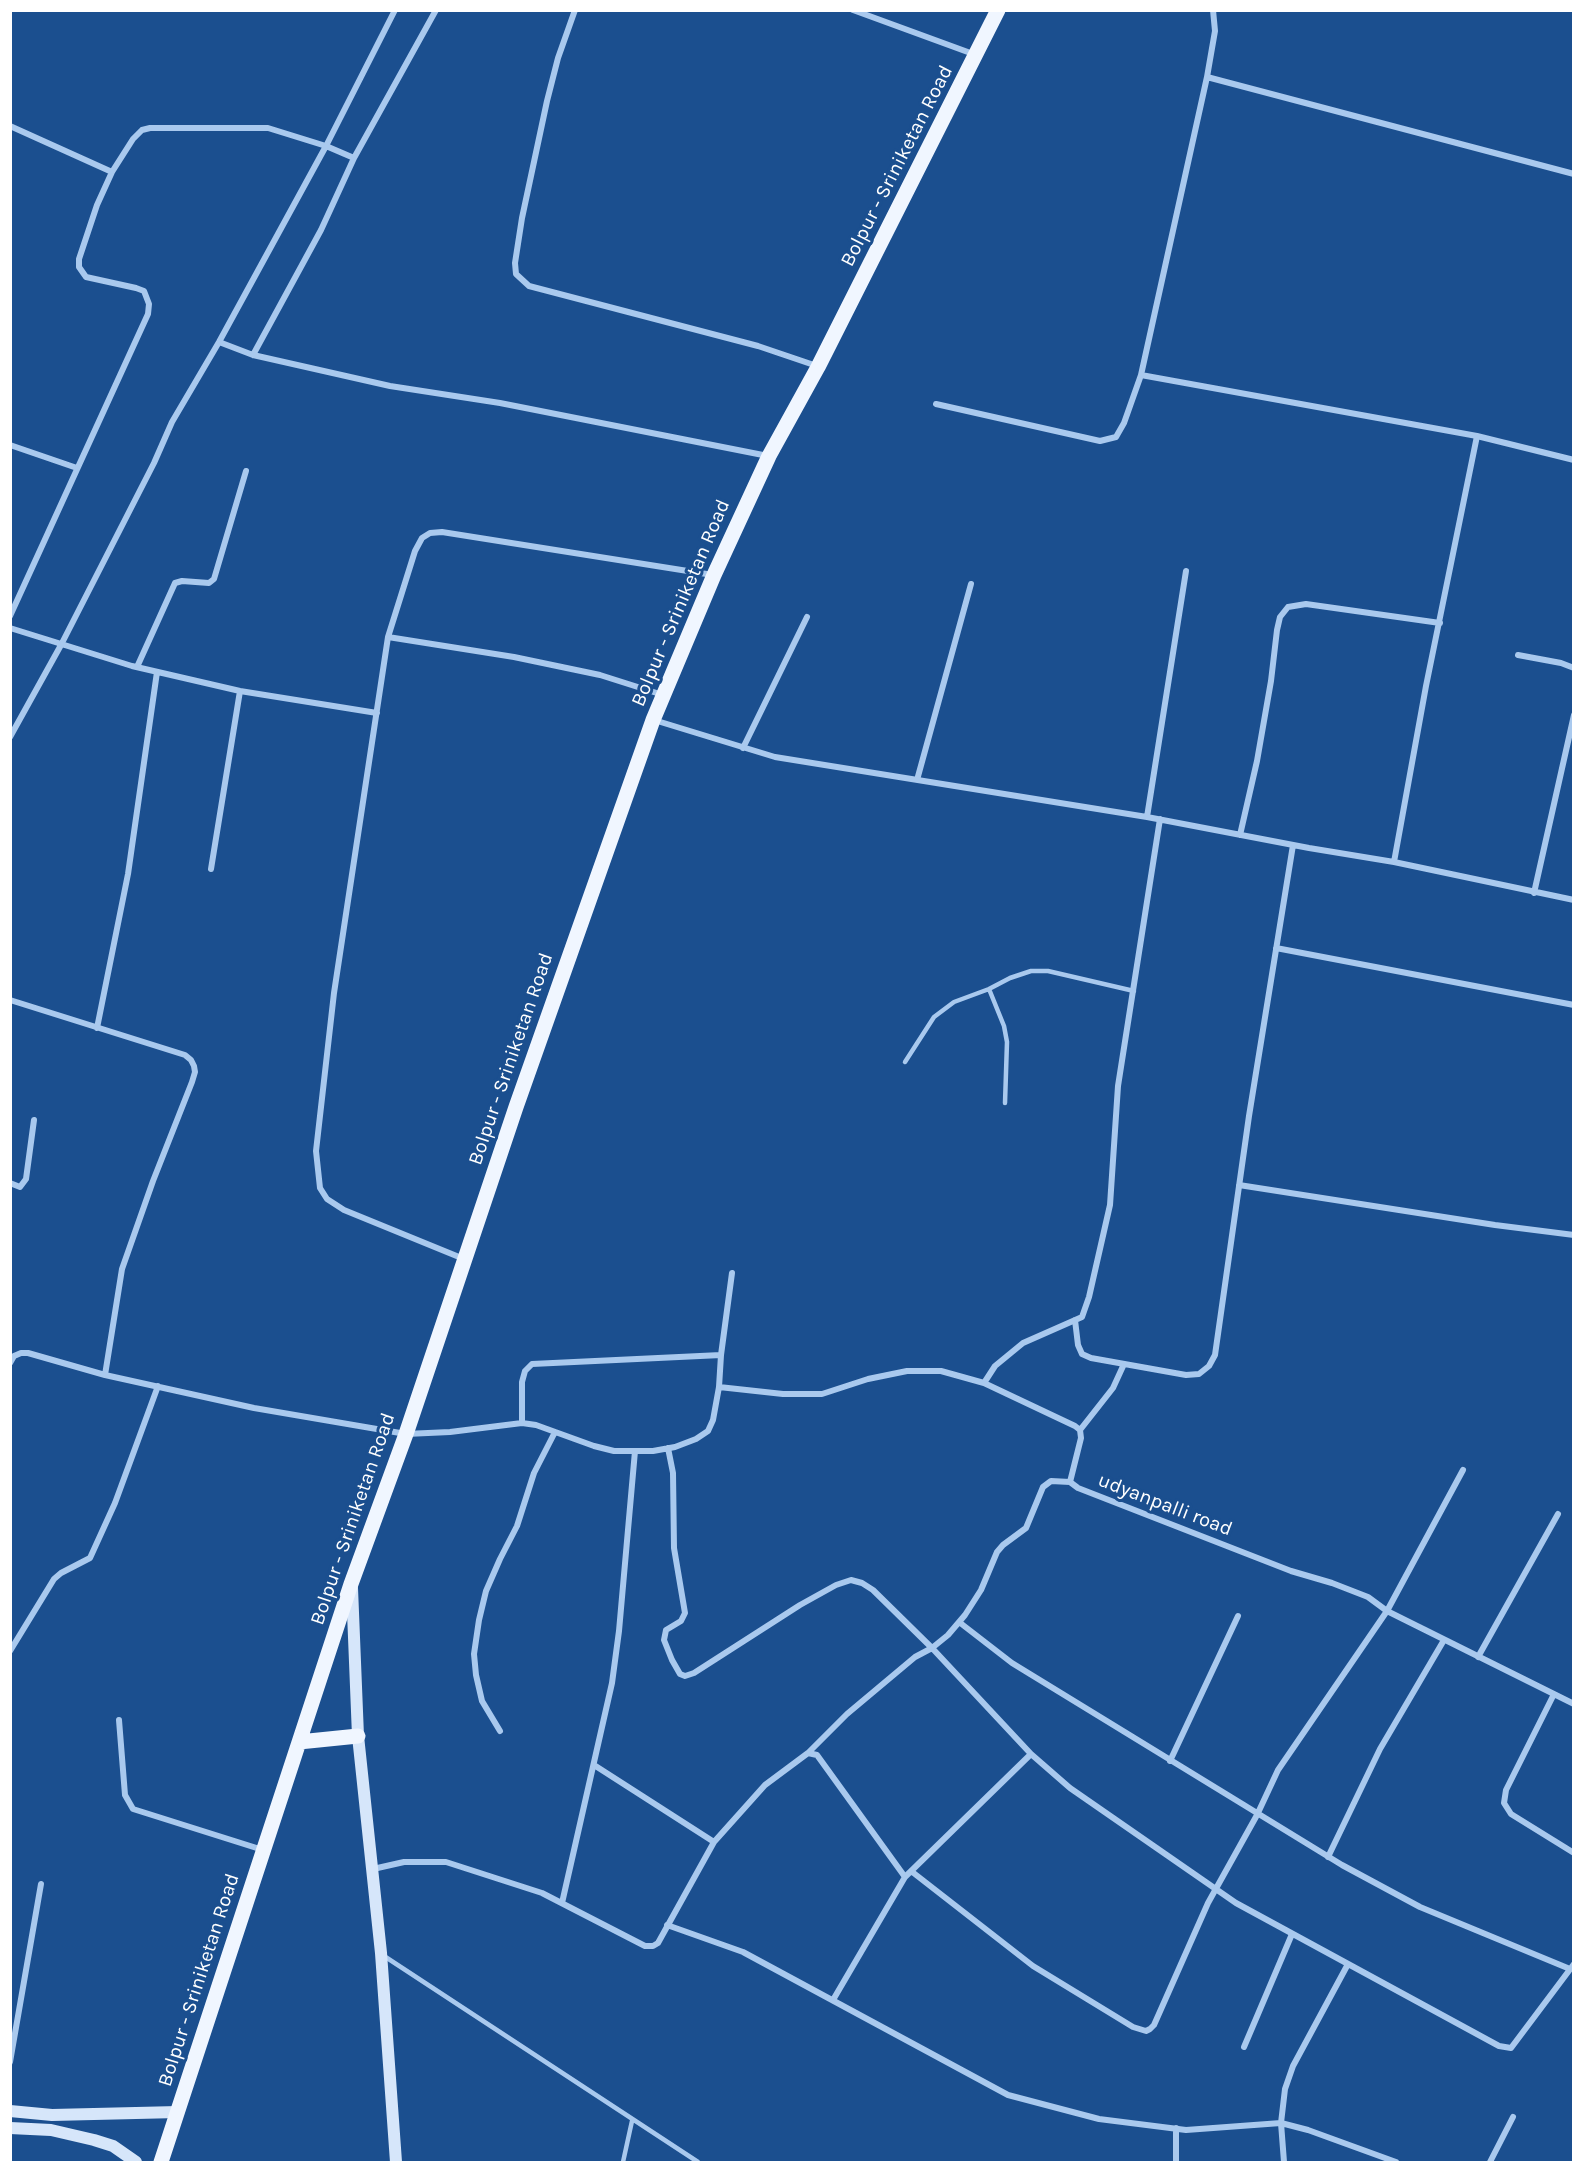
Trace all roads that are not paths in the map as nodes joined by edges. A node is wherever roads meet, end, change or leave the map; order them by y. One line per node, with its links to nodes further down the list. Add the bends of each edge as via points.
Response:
1 (395, 10): 10 (street)
2 (436, 10): 11 (street)
3 (575, 10): 16 (street, via 547,101 522,218 515,263 520,280 529,286 758,346)
4 (853, 10): 7 (street)
5 (998, 10): 7 (main road, Bolpur - Sriniketan Road)
6 (1214, 10): 8 (street)
7 (976, 55): 16 (main road, Bolpur - Sriniketan Road)
8 (1208, 77): 13 (street); 17 (street)
9 (10, 126): 12 (street)
10 (329, 148): 11 (street); 12 (street, via 268,128 150,128 137,133); 14 (street)
11 (354, 158): 15 (street, via 321,230)
12 (112, 172): 23 (street, via 97,205 79,267 86,277 144,291 148,314)
13 (1574, 174)
14 (219, 342): 15 (street); 33 (street, via 172,422)
15 (253, 355): 21 (street, via 390,386 500,403)
16 (818, 367): 21 (main road, Bolpur - Sriniketan Road)
17 (1141, 375): 18 (street, via 1116,437 1100,441); 19 (street)
18 (936, 404)
19 (1477, 436): 22 (street); 30 (street)
20 (10, 445): 23 (street)
21 (769, 456): 26 (main road, Bolpur - Sriniketan Road)
22 (1574, 460)
23 (77, 468): 28 (street)
24 (246, 471): 35 (street, via 214,579 209,583 175,583)
25 (1186, 571): 46 (street)
26 (714, 575): 32 (street, via 430,533 415,551); 39 (main road, Bolpur - Sriniketan Road)
27 (971, 584): 45 (street)
28 (10, 616)
29 (807, 617): 44 (street)
30 (1440, 623): 48 (street, via 1306,604 1288,607 1277,630 1257,761); 50 (street)
31 (10, 628): 33 (street)
32 (388, 637): 39 (street, via 600,675); 40 (street)
33 (62, 645): 35 (street); 43 (street)
34 (1518, 654): 36 (street)
35 (137, 667): 37 (street)
36 (1574, 668)
37 (158, 672): 38 (street); 59 (street, via 128,874)
38 (240, 691): 40 (street); 51 (street)
39 (665, 695): 42 (main road, Bolpur - Sriniketan Road)
40 (377, 713): 66 (street, via 334,993 316,1151 317,1176 327,1198 344,1210)
41 (1574, 715): 52 (street)
42 (653, 720): 44 (street); 66 (main road, Bolpur - Sriniketan Road)
43 (10, 737)
44 (743, 748): 45 (street, via 775,757)
45 (917, 780): 46 (street)
46 (1147, 817): 47 (street)
47 (1160, 819): 48 (street); 56 (street)
48 (1240, 835): 49 (street)
49 (1293, 845): 50 (street); 54 (street)
50 (1394, 862): 52 (street)
51 (211, 869)
52 (1534, 893): 53 (street)
53 (1574, 900)
54 (1276, 948): 58 (street); 64 (street)
55 (990, 990): 56 (lane, via 1030,971 1048,971); 60 (lane, via 954,1002 934,1017); 61 (lane, via 1007,1042)
56 (1134, 991): 68 (street, via 1118,1086 1110,1205 1089,1297 1082,1317)
57 (10, 1000): 59 (street)
58 (1574, 1005)
59 (97, 1028): 72 (street, via 185,1055 195,1072 122,1269)
60 (905, 1062)
61 (1005, 1103)
62 (34, 1120): 63 (street, via 26,1179 20,1186)
63 (10, 1184)
64 (1239, 1185): 65 (street); 71 (street, via 1215,1355 1209,1366 1200,1374 1186,1375)
65 (1574, 1235)
66 (464, 1259): 79 (main road, Bolpur - Sriniketan Road)
67 (732, 1273): 69 (street)
68 (1075, 1320): 71 (street, via 1082,1354); 73 (street, via 1023,1343 995,1366)
69 (721, 1355): 75 (street); 76 (street, via 532,1364 522,1382)
70 (10, 1363): 72 (street, via 14,1356 28,1353)
71 (1124, 1364): 77 (street, via 1113,1388)
72 (105, 1375): 74 (street)
73 (984, 1383): 75 (street, via 941,1371 907,1371 822,1394); 77 (street)
74 (159, 1386): 79 (street, via 254,1408); 91 (street, via 90,1558 54,1580)
75 (719, 1387): 80 (street, via 708,1431)
76 (522, 1423): 78 (street); 79 (street)
77 (1080, 1430): 83 (street, udyanpalli road, via 1082,1438)
78 (555, 1432): 81 (street, via 604,1449); 96 (street, via 486,1591 479,1620 474,1654 476,1675 482,1701)
79 (406, 1434): 85 (main road, Bolpur - Sriniketan Road)
80 (668, 1448): 81 (street); 90 (street, via 673,1473 674,1548 685,1613 681,1621 666,1630 664,1640 680,1674 689,1675 704,1667 800,1605 851,1580 873,1590)
81 (635, 1451): 102 (street, via 619,1631)
82 (1463, 1470): 86 (street)
83 (1070, 1482): 86 (street, udyanpalli road, via 1261,1560 1368,1597); 88 (street, via 1051,1481 1043,1487 1026,1528 997,1552 981,1590)
84 (1558, 1514): 92 (street)
85 (351, 1584): 97 (street); 98 (main road, Bolpur - Sriniketan Road)
86 (1387, 1611): 89 (street, udyanpalli road); 103 (street, via 1278,1770)
87 (1238, 1616): 101 (street)
88 (959, 1623): 90 (street); 101 (street, via 1012,1663)
89 (1444, 1640): 92 (street, udyanpalli road); 107 (street, via 1380,1749)
90 (932, 1647): 99 (street, via 847,1714); 100 (street)
91 (10, 1651)
92 (1478, 1657): 93 (street, udyanpalli road)
93 (1554, 1694): 94 (street, udyanpalli road); 106 (street, via 1506,1790 1504,1803 1511,1814)
94 (1574, 1704)
95 (119, 1720): 105 (street, via 125,1795 133,1809)
96 (500, 1731)
97 (358, 1736): 98 (main road); 108 (street)
98 (299, 1742): 105 (main road, Bolpur - Sriniketan Road)
99 (808, 1753): 104 (street, via 765,1785); 110 (street, via 817,1755)
100 (1031, 1754): 109 (street); 112 (street, via 1070,1788)
101 (1170, 1761): 103 (street)
102 (594, 1765): 104 (street); 113 (street)
103 (1257, 1815): 107 (street); 112 (street)
104 (714, 1842): 114 (street)
105 (264, 1850): 123 (main road, Bolpur - Sriniketan Road)
106 (1574, 1853)
107 (1328, 1857): 118 (street, via 1420,1907)
108 (373, 1869): 113 (street, via 404,1862 446,1862); 116 (street)
109 (911, 1871): 110 (street); 112 (street, via 1033,1966 1133,2027 1146,2031 1154,2025)
110 (905, 1877): 119 (street)
111 (41, 1884): 121 (street)
112 (1216, 1889): 115 (street)
113 (562, 1903): 114 (street, via 645,1946 658,1943)
114 (667, 1925): 119 (street, via 742,1952)
115 (1292, 1934): 117 (street); 120 (street)
116 (381, 1953): 125 (lane); 131 (street)
117 (1348, 1964): 118 (street, via 1499,2046 1511,2048); 126 (street, via 1293,2066 1285,2089)
118 (1572, 1966)
119 (833, 2000): 128 (street, via 1008,2095 1099,2119)
120 (1244, 2047)
121 (10, 2062)
122 (10, 2111): 123 (street, via 52,2115)
123 (178, 2112): 130 (main road, Bolpur - Sriniketan Road)
124 (1513, 2117): 137 (street)
125 (632, 2121): 132 (lane); 133 (lane)
126 (1281, 2123): 128 (street); 135 (street); 136 (street)
127 (10, 2128): 129 (street, via 51,2130 93,2140 113,2146)
128 (1176, 2128): 134 (street)
129 (136, 2163)
130 (161, 2163)
131 (396, 2163)
132 (623, 2163)
133 (698, 2163)
134 (1176, 2163)
135 (1284, 2163)
136 (1396, 2163)
137 (1490, 2163)

